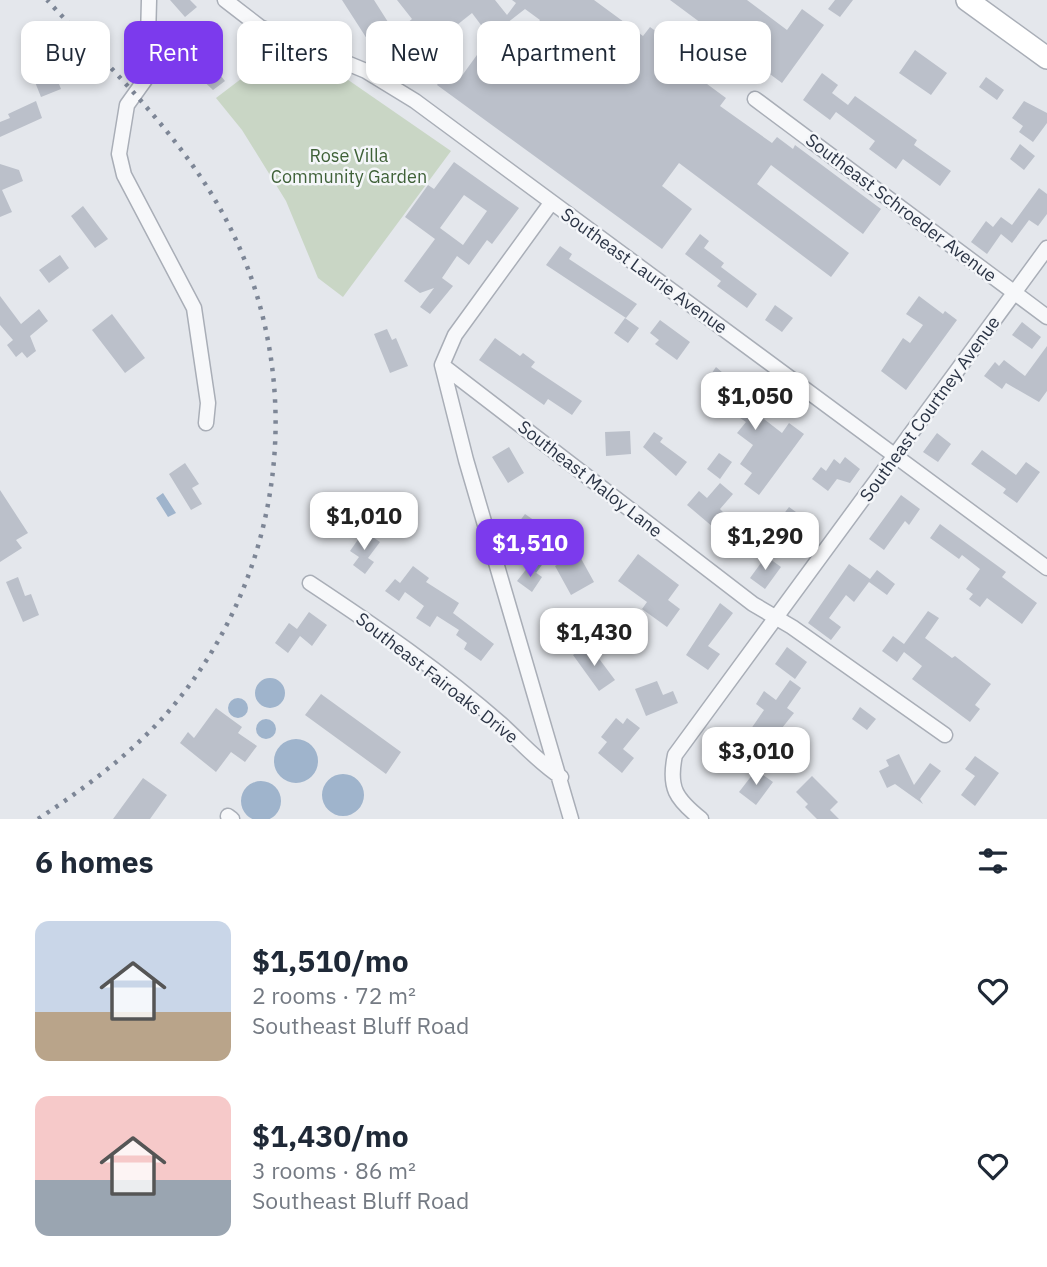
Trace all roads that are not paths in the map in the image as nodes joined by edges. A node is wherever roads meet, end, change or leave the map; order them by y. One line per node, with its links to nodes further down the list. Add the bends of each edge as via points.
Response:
1 (149, 0): 11 (street, via 147,77 128,105 119,154 124,175 194,308 208,403)
2 (225, 0): 6 (street, Southeast Laurie Avenue, via 260,27 387,83)
3 (971, 1): 4 (street)
4 (1047, 58)
5 (755, 99): 8 (street, Southeast Schroeder Avenue)
6 (551, 202): 10 (street, via 455,335); 12 (street, Southeast Laurie Avenue)
7 (1047, 248): 8 (street, Southeast Courtney Avenue)
8 (1015, 293): 9 (street, Southeast Schroeder Avenue); 12 (street, Southeast Courtney Avenue)
9 (1047, 317)
10 (442, 365): 15 (street, Southeast Maloy Lane); 17 (street)
11 (206, 423)
12 (896, 456): 13 (street, Southeast Laurie Avenue); 15 (street, Southeast Courtney Avenue)
13 (1047, 568)
14 (310, 583): 17 (street, Southeast Fairoaks Drive, via 479,707)
15 (775, 618): 16 (street, Southeast Maloy Lane); 19 (street, Southeast Courtney Avenue, via 675,755 670,776 676,793)
16 (945, 735)
17 (561, 777): 18 (street)
18 (571, 819)
19 (701, 819)

